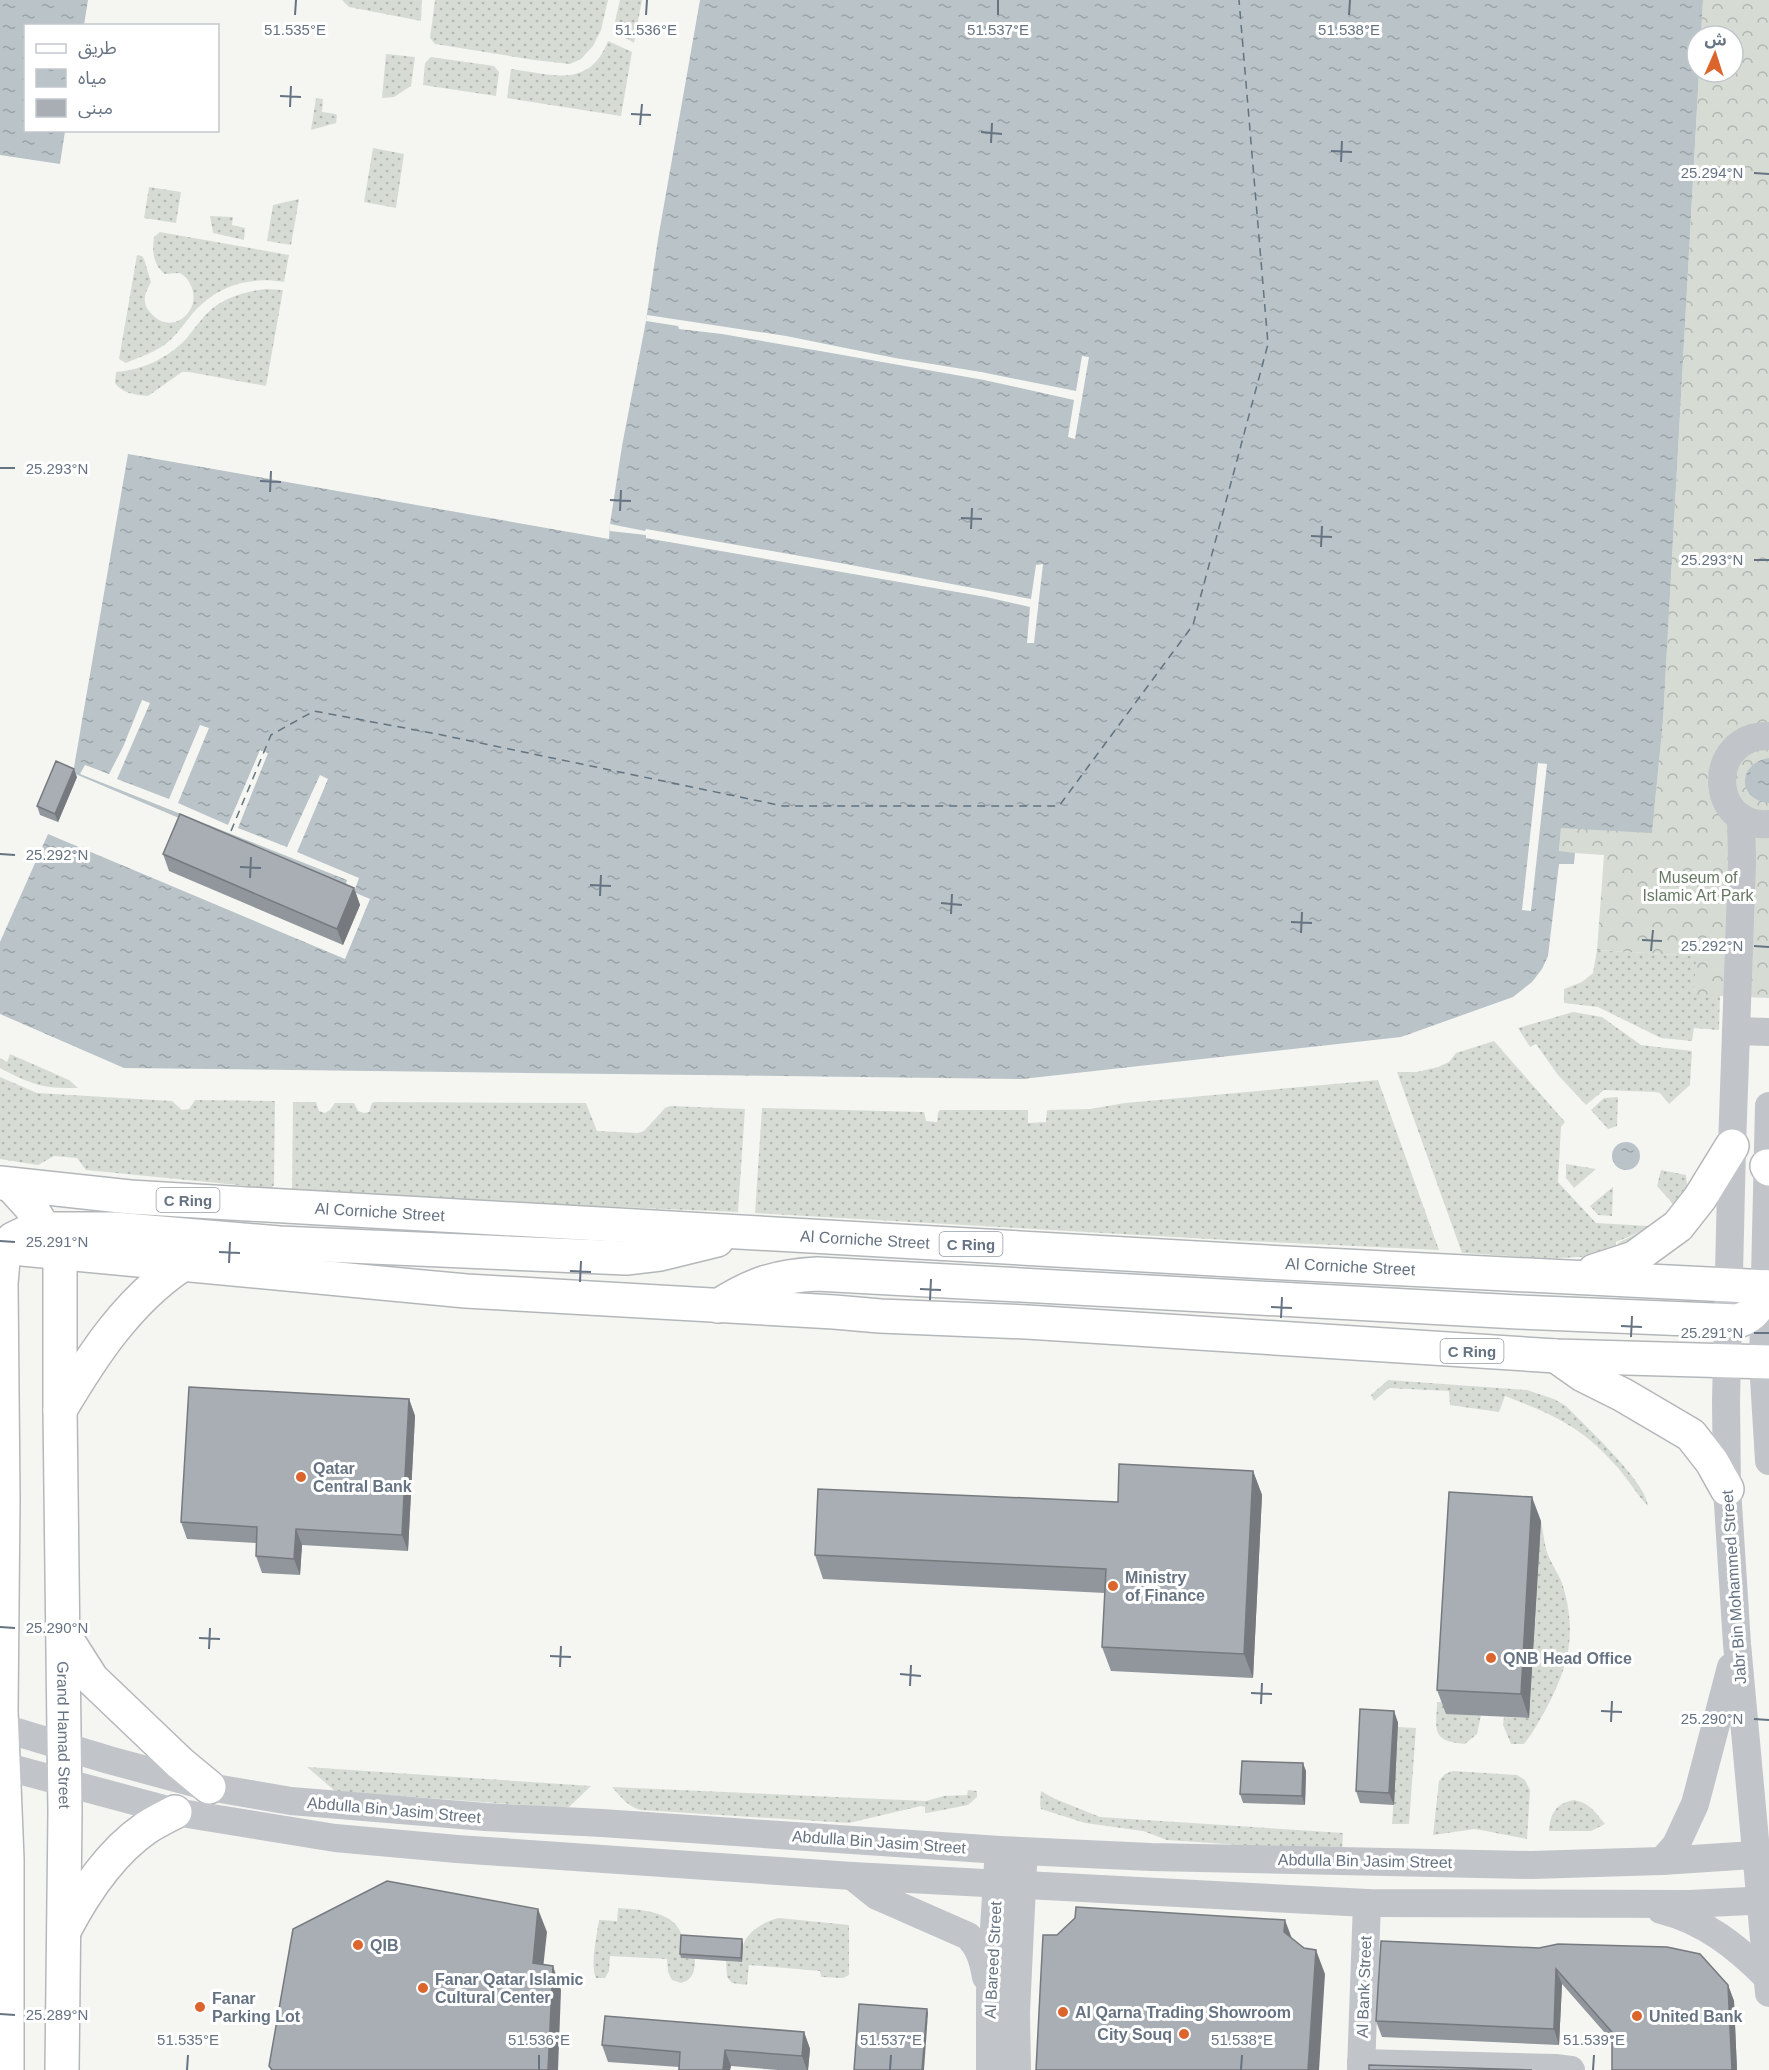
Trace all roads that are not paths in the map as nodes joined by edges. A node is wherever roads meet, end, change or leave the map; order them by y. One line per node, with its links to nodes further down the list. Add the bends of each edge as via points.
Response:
1 (1769, 736): 2 (street, via 1739,745 1723,767 1724,795)
2 (1741, 817): 3 (street, via 1751,823); 4 (street)
3 (1769, 824)
4 (1736, 1031): 5 (street); 7 (street)
5 (1769, 1032)
6 (1769, 1106): 8 (street)
7 (1732, 1146): 14 (main road, via 1678,1226 1634,1258); 15 (street)
8 (1768, 1168): 16 (street)
9 (6, 1184): 10 (main road, Al Corniche Street / C Ring, via 130,1197); 11 (main road, via 30,1206)
10 (747, 1232): 11 (main road, via 660,1254 626,1258 279,1243 114,1229); 14 (main road, Al Corniche Street / C Ring)
11 (52, 1241): 12 (main road, via 23,1234); 13 (main road, C Ring, via 107,1256); 23 (main road, Grand Hamad Street)
12 (2, 1247): 22 (main road)
13 (180, 1266): 17 (main road, C Ring, via 466,1292); 23 (main road, via 160,1279 121,1320 87,1364)
14 (1578, 1276): 15 (main road, Al Corniche Street / C Ring)
15 (1730, 1285): 16 (main road, Al Corniche Street / C Ring); 18 (street)
16 (1767, 1287): 18 (main road, via 1755,1312 1737,1321); 19 (street)
17 (718, 1306): 18 (main road, via 765,1281 817,1274); 20 (main road, C Ring)
18 (1728, 1320): 21 (street)
19 (1766, 1346): 21 (main road, via 1743,1343); 24 (street)
20 (1556, 1356): 21 (main road, C Ring); 25 (main road, via 1691,1435)
21 (1727, 1360): 25 (street, Jabr Bin Mohammed Street)
22 (0, 1361): 26 (main road)
23 (60, 1410): 27 (main road, Grand Hamad Street)
24 (1769, 1461)
25 (1727, 1489): 28 (street, Jabr Bin Mohammed Street)
26 (1, 1577): 29 (main road)
27 (64, 1635): 30 (main road, Grand Hamad Street); 33 (main road, via 92,1679 108,1696)
28 (1737, 1644): 37 (street, Jabr Bin Mohammed Street); 38 (street, via 1695,1804 1676,1845)
29 (1, 1727): 30 (street, Abdulla Bin Jasim Street); 31 (main road)
30 (63, 1747): 32 (main road, Grand Hamad Street); 33 (street, Abdulla Bin Jasim Street)
31 (1, 1765): 32 (street, Abdulla Bin Jasim Street); 36 (main road)
32 (63, 1782): 34 (street, Abdulla Bin Jasim Street); 46 (main road, Grand Hamad Street)
33 (209, 1787): 35 (street, Abdulla Bin Jasim Street, via 301,1802 462,1816)
34 (175, 1812): 39 (street, Abdulla Bin Jasim Street, via 346,1839); 46 (main road, via 146,1828 100,1872)
35 (1012, 1851): 38 (street, Abdulla Bin Jasim Street, via 1516,1865); 40 (street, Al Bareed Street)
36 (3, 1852): 50 (main road)
37 (1762, 1854): 38 (street, Abdulla Bin Jasim Street); 42 (street, Jabr Bin Mohammed Street)
38 (1662, 1861)
39 (852, 1876): 40 (street, Abdulla Bin Jasim Street); 48 (street, via 877,1896 968,1936 981,1955)
40 (1009, 1884): 41 (street, Abdulla Bin Jasim Street); 45 (street, Al Bareed Street); 48 (street, Al Bareed Street)
41 (1071, 1888): 43 (street, Abdulla Bin Jasim Street); 45 (street, via 1047,1899)
42 (1765, 1900): 44 (street, Abdulla Bin Jasim Street); 47 (street, Jabr Bin Mohammed Street)
43 (1367, 1903): 44 (street, Abdulla Bin Jasim Street); 49 (street, Al Bank Street)
44 (1639, 1903): 47 (street, via 1676,1913 1716,1934 1741,1951)
45 (1021, 1930): 53 (street, Al Bareed Street)
46 (63, 1933): 51 (main road, Grand Hamad Street)
47 (1768, 1985)
48 (990, 1992): 52 (street, Al Bareed Street)
49 (1361, 2066): 54 (street)
50 (7, 2070)
51 (62, 2070)
52 (990, 2070)
53 (1017, 2070)
54 (1571, 2070)

